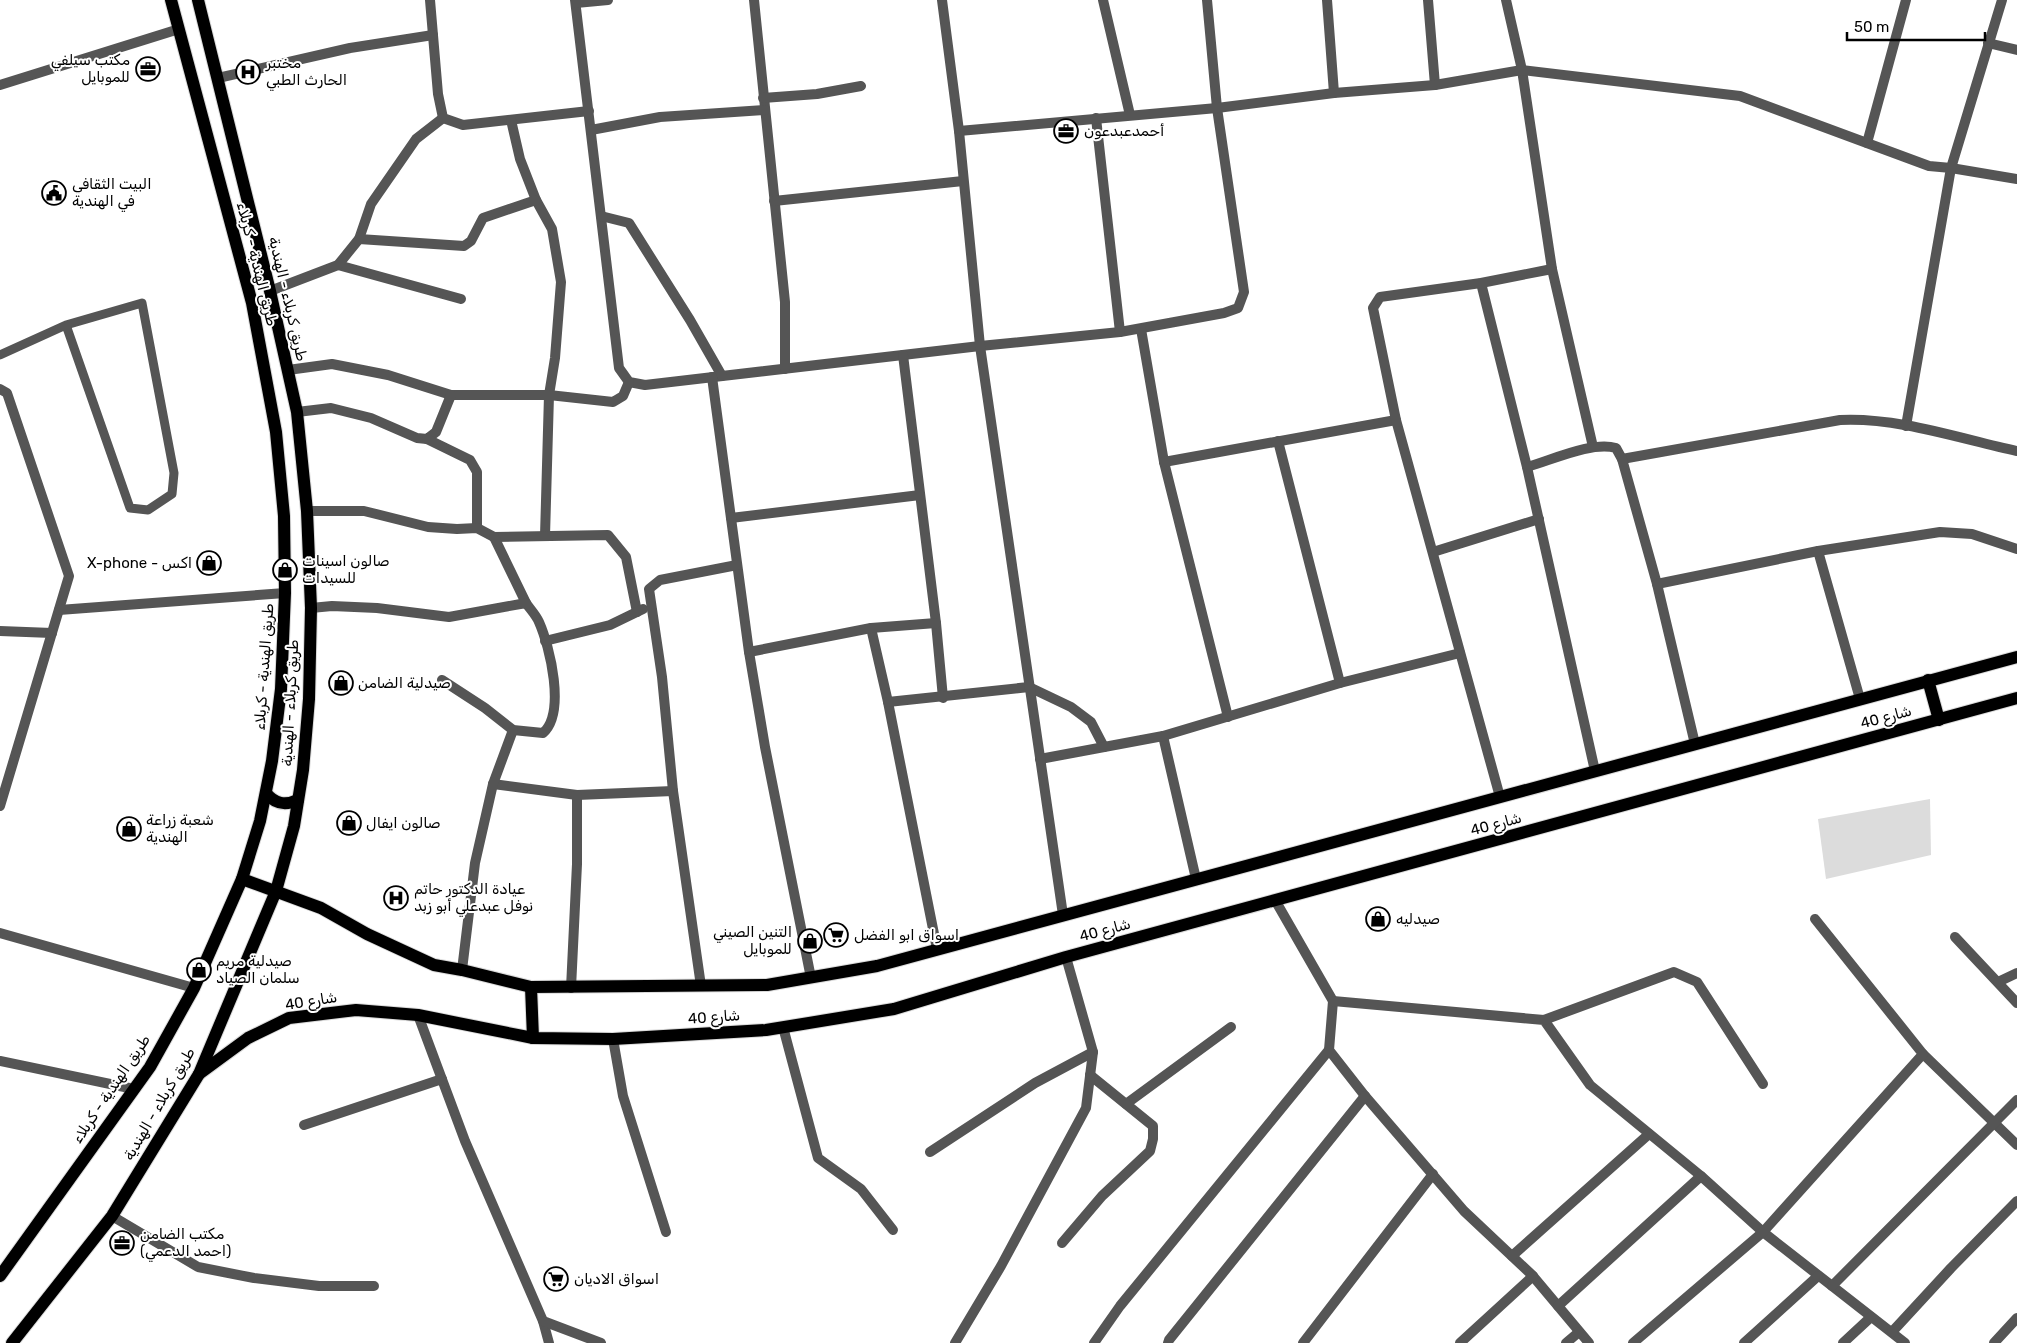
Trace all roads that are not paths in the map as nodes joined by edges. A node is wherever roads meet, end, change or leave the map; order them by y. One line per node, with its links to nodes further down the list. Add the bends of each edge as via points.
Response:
1 (171, 0): 15 (main road, طريق الهندية - كربلاء)
2 (198, 0): 20 (main road, طريق كربلاء - الهندية)
3 (430, 0): 16 (street)
4 (608, 0): 14 (street)
5 (754, 0): 25 (street)
6 (942, 0): 34 (street)
7 (1102, 0): 29 (street)
8 (1207, 0): 26 (street)
9 (1327, 0): 24 (street)
10 (1428, 0): 22 (street)
11 (1506, 0): 19 (street)
12 (1906, 0): 35 (street)
13 (2002, 0): 17 (street)
14 (576, 1): 28 (street)
15 (179, 29): 21 (street); 83 (main road, طريق الهندية - كربلاء, via 254,312 276,432 284,516)
16 (433, 35): 20 (street, via 350,48); 30 (street, via 438,94)
17 (1988, 43): 18 (street); 36 (street)
18 (2017, 50)
19 (1522, 70): 22 (street); 35 (street, via 1740,96); 44 (street)
20 (218, 78): 46 (main road, طريق كربلاء - الهندية)
21 (0, 85)
22 (1435, 85): 24 (street)
23 (862, 86): 25 (street, via 817,94)
24 (1334, 93): 26 (street)
25 (763, 98): 27 (street)
26 (1217, 108): 29 (street); 49 (street, via 1244,292 1238,308 1224,314)
27 (765, 110): 33 (street, via 660,117); 40 (street)
28 (589, 112): 32 (street); 33 (street)
29 (1130, 115): 31 (street)
30 (444, 118): 32 (street, via 463,126); 42 (street, via 416,139 371,204)
31 (1096, 118): 34 (street); 50 (street)
32 (512, 120): 39 (street, via 520,158)
33 (591, 130): 41 (street)
34 (960, 131): 38 (street)
35 (1867, 143): 36 (street, via 1929,166)
36 (1951, 168): 37 (street); 63 (street)
37 (2017, 180)
38 (963, 181): 40 (street); 51 (street)
39 (536, 200): 42 (street, via 483,218 471,241 464,246); 60 (street, via 552,229 561,282)
40 (774, 201): 54 (street, via 785,302)
41 (601, 216): 56 (street, via 629,223 690,320); 57 (street, via 619,368)
42 (360, 238): 43 (street)
43 (338, 266): 46 (street); 47 (street)
44 (1552, 269): 45 (street); 66 (street)
45 (1481, 283): 62 (street, via 1380,298 1376,303 1373,308); 70 (street)
46 (270, 291): 55 (main road, طريق كربلاء - الهندية)
47 (461, 299)
48 (66, 324): 48 (lane, via 130,508 148,510 172,494 174,474 142,303); 52 (lane)
49 (1141, 329): 50 (street); 69 (street)
50 (1120, 332): 51 (street)
51 (980, 346): 53 (street); 100 (street)
52 (0, 354)
53 (903, 355): 54 (street); 71 (street)
54 (785, 369): 56 (street)
55 (288, 370): 59 (street, via 332,364 388,375); 61 (main road, طريق كربلاء - الهندية)
56 (717, 377): 57 (street, via 644,385); 73 (street)
57 (629, 382): 60 (street, via 623,396 613,402)
58 (0, 390): 87 (street, via 7,393 69,576)
59 (451, 395): 60 (street); 64 (street, via 436,432)
60 (549, 395): 76 (street)
61 (297, 412): 64 (street, via 331,408 371,418 417,438); 72 (main road, طريق كربلاء - الهندية)
62 (1396, 420): 65 (street); 80 (street)
63 (1906, 426): 67 (street); 68 (street, via 1860,419 1840,420)
64 (427, 438): 75 (street, via 470,460 477,472)
65 (1278, 441): 69 (street); 99 (street)
66 (1593, 447): 68 (street, via 1606,445 1616,448); 70 (street)
67 (2017, 452)
68 (1622, 459): 82 (street)
69 (1164, 462): 105 (street)
70 (1528, 467): 74 (street)
71 (920, 495): 73 (street); 89 (street)
72 (307, 511): 75 (street, via 364,511 428,527); 86 (main road, طريق كربلاء - الهندية)
73 (731, 518): 81 (street)
74 (1539, 519): 80 (street); 112 (street)
75 (477, 528): 77 (street)
76 (545, 536): 77 (street); 88 (street, via 608,535 626,557)
77 (494, 537): 84 (street)
78 (2017, 549): 79 (street, via 1972,534 1940,532)
79 (1818, 551): 82 (street); 103 (street)
80 (1432, 552): 95 (street)
81 (737, 565): 85 (street, via 660,580 649,589); 94 (street)
82 (1658, 584): 109 (street)
83 (285, 593): 87 (street); 115 (main road, طريق الهندية - كربلاء, via 280,689)
84 (526, 603): 86 (street, via 449,616 378,608); 93 (street, via 539,622)
85 (651, 605): 88 (street); 114 (street, via 662,676)
86 (311, 608): 118 (main road, طريق كربلاء - الهندية, via 309,699)
87 (59, 610): 92 (street)
88 (637, 612): 93 (street, via 610,625)
89 (936, 623): 90 (street); 101 (street)
90 (871, 628): 94 (street); 104 (street)
91 (0, 631): 92 (street)
92 (52, 633): 119 (street)
93 (545, 641): 107 (street, via 551,661 554,693 552,721 543,733)
94 (749, 652): 132 (street)
95 (1460, 653): 99 (street); 117 (street)
96 (2017, 657): 98 (main road, شارع 40)
97 (442, 680): 107 (street)
98 (1928, 680): 103 (main road, شارع 40); 106 (main road)
99 (1340, 683): 105 (street)
100 (1029, 687): 101 (street); 110 (street, via 1071,707 1091,722); 111 (street)
101 (943, 698): 104 (street)
102 (2017, 698): 106 (main road, شارع 40)
103 (1860, 699): 109 (main road, شارع 40)
104 (888, 702): 128 (street)
105 (1228, 717): 108 (street)
106 (1939, 720): 123 (main road, شارع 40)
107 (513, 730): 113 (street)
108 (1163, 736): 110 (street); 121 (street)
109 (1695, 744): 112 (main road, شارع 40)
110 (1104, 747): 111 (street)
111 (1040, 759): 124 (street)
112 (1595, 771): 117 (main road, شارع 40)
113 (494, 784): 116 (street); 130 (street, via 475,863)
114 (673, 791): 116 (street); 134 (street)
115 (266, 793): 118 (main road, via 272,800 284,804); 120 (main road, طريق الهندية - كربلاء)
116 (577, 795): 137 (street)
117 (1500, 797): 121 (main road, شارع 40)
118 (298, 800): 122 (main road, طريق كربلاء - الهندية)
119 (0, 806)
120 (242, 879): 122 (main road, شارع 40); 136 (main road, طريق الهندية - كربلاء)
121 (1196, 879): 124 (main road, شارع 40)
122 (276, 891): 130 (main road, شارع 40, via 322,908 367,934 434,965); 150 (main road, طريق كربلاء - الهندية)
123 (1275, 900): 129 (main road, شارع 40); 138 (street)
124 (1063, 915): 128 (main road, شارع 40)
125 (1815, 918): 148 (street)
126 (0, 933): 136 (street)
127 (1956, 937): 133 (street)
128 (937, 950): 132 (main road, شارع 40, via 877,966)
129 (1066, 957): 142 (main road, شارع 40, via 894,1009); 147 (street)
130 (462, 970): 135 (main road, شارع 40)
131 (2017, 973): 133 (street)
132 (811, 978): 134 (main road, شارع 40, via 768,986)
133 (1998, 982): 139 (street)
134 (700, 986): 137 (main road, شارع 40)
135 (531, 987): 137 (main road, شارع 40); 144 (main road)
136 (194, 988): 154 (main road, طريق الهندية - كربلاء, via 150,1067)
137 (571, 988)
138 (1333, 1001): 141 (street); 146 (street)
139 (2017, 1003)
140 (418, 1015): 144 (main road, شارع 40); 150 (main road, شارع 40, via 356,1010 289,1018 248,1038); 152 (street)
141 (1544, 1020): 153 (street, via 1674,972 1697,982); 160 (street, via 1590,1085)
142 (783, 1027): 145 (main road, شارع 40); 167 (street, via 818,1158 861,1189)
143 (1231, 1027): 157 (street)
144 (533, 1038): 145 (main road, شارع 40)
145 (614, 1039): 168 (street, via 623,1096)
146 (1329, 1050): 155 (street); 187 (street, via 1120,1306)
147 (1092, 1052): 151 (street); 162 (street, via 1035,1083)
148 (1923, 1054): 158 (street); 169 (street)
149 (0, 1061): 154 (street)
150 (199, 1074): 166 (main road, طريق كربلاء - الهندية)
151 (1090, 1075): 157 (street); 186 (street, via 1086,1108 1001,1266)
152 (442, 1079): 159 (street); 180 (street)
153 (1763, 1084)
154 (134, 1089): 172 (main road, طريق الهندية - كربلاء)
155 (1365, 1096): 163 (street); 188 (street)
156 (2017, 1100): 158 (street)
157 (1126, 1104): 170 (street, via 1153,1126 1150,1151 1102,1196)
158 (1994, 1123): 161 (street); 176 (street)
159 (304, 1125)
160 (1649, 1134): 164 (street); 171 (street)
161 (2017, 1145)
162 (930, 1152)
163 (1433, 1174): 171 (street, via 1464,1210); 189 (street)
164 (1701, 1176): 169 (street); 177 (street)
165 (2017, 1201): 182 (street)
166 (112, 1216): 175 (street, via 198,1267 319,1286); 183 (main road, طريق كربلاء - الهندية)
167 (893, 1230)
168 (666, 1232)
169 (1763, 1232): 174 (street); 193 (street)
170 (1062, 1243)
171 (1512, 1256): 173 (street)
172 (0, 1276)
173 (1533, 1276): 177 (street); 190 (street)
174 (1818, 1276): 176 (street); 194 (street)
175 (374, 1286)
176 (1832, 1286): 178 (street)
177 (1558, 1306): 181 (street)
178 (1871, 1317): 182 (street); 195 (street)
179 (2017, 1318): 197 (street)
180 (542, 1321): 184 (street); 185 (street)
181 (1579, 1332): 191 (street); 192 (street)
182 (1892, 1332): 196 (street)
183 (12, 1343)
184 (549, 1343)
185 (601, 1343)
186 (955, 1343)
187 (1094, 1343)
188 (1168, 1343)
189 (1303, 1343)
190 (1460, 1343)
191 (1566, 1343)
192 (1589, 1343)
193 (1633, 1343)
194 (1744, 1343)
195 (1844, 1343)
196 (1905, 1343)
197 (1994, 1343)

